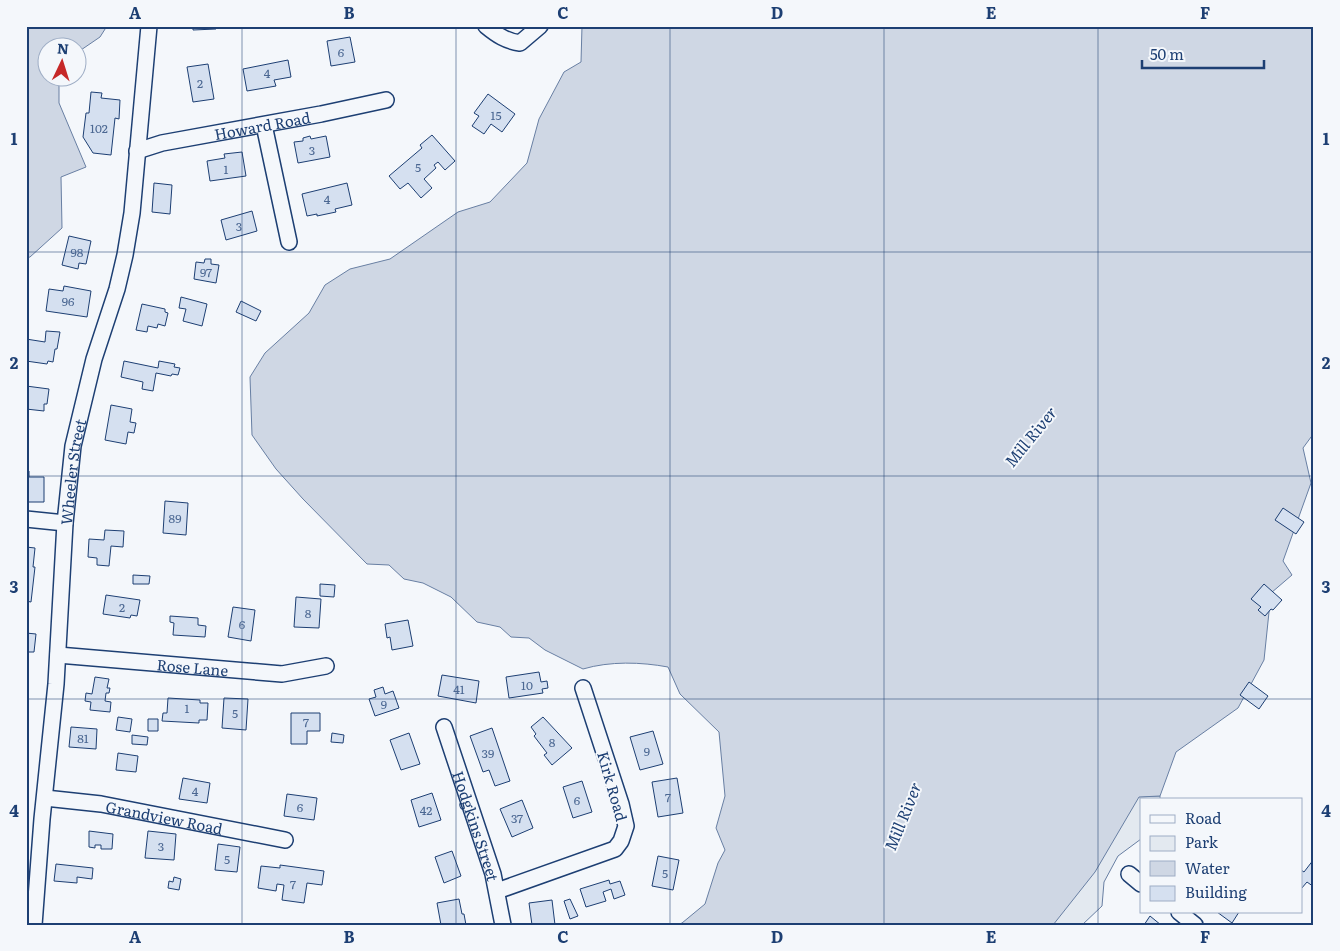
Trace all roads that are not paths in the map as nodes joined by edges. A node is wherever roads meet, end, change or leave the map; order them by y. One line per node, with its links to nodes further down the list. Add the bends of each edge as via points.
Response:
1 (149, 26): 6 (street, Wheeler Street)
2 (486, 26): 3 (street, via 510,42 520,43)
3 (540, 26)
4 (386, 100): 5 (street, Howard Road)
5 (264, 125): 6 (street, Howard Road, via 162,143); 7 (street)
6 (138, 151): 9 (street, Wheeler Street, via 132,213 117,289 94,359 73,446)
7 (289, 242)
8 (26, 519): 9 (street)
9 (65, 524): 10 (street, Wheeler Street)
10 (58, 654): 11 (street, Rose Lane, via 282,674); 14 (street, Wheeler Street)
11 (326, 666)
12 (583, 688): 16 (street, Kirk Road, via 621,804 626,826 622,841 615,849)
13 (444, 726): 16 (street, Hodgkins Street)
14 (45, 798): 15 (street, Grandview Road, via 111,805); 18 (street, Wheeler Street)
15 (285, 840)
16 (497, 891): 19 (street, Hodgkins Street)
17 (1181, 914): 20 (street)
18 (34, 925)
19 (503, 925)
20 (1195, 925)

